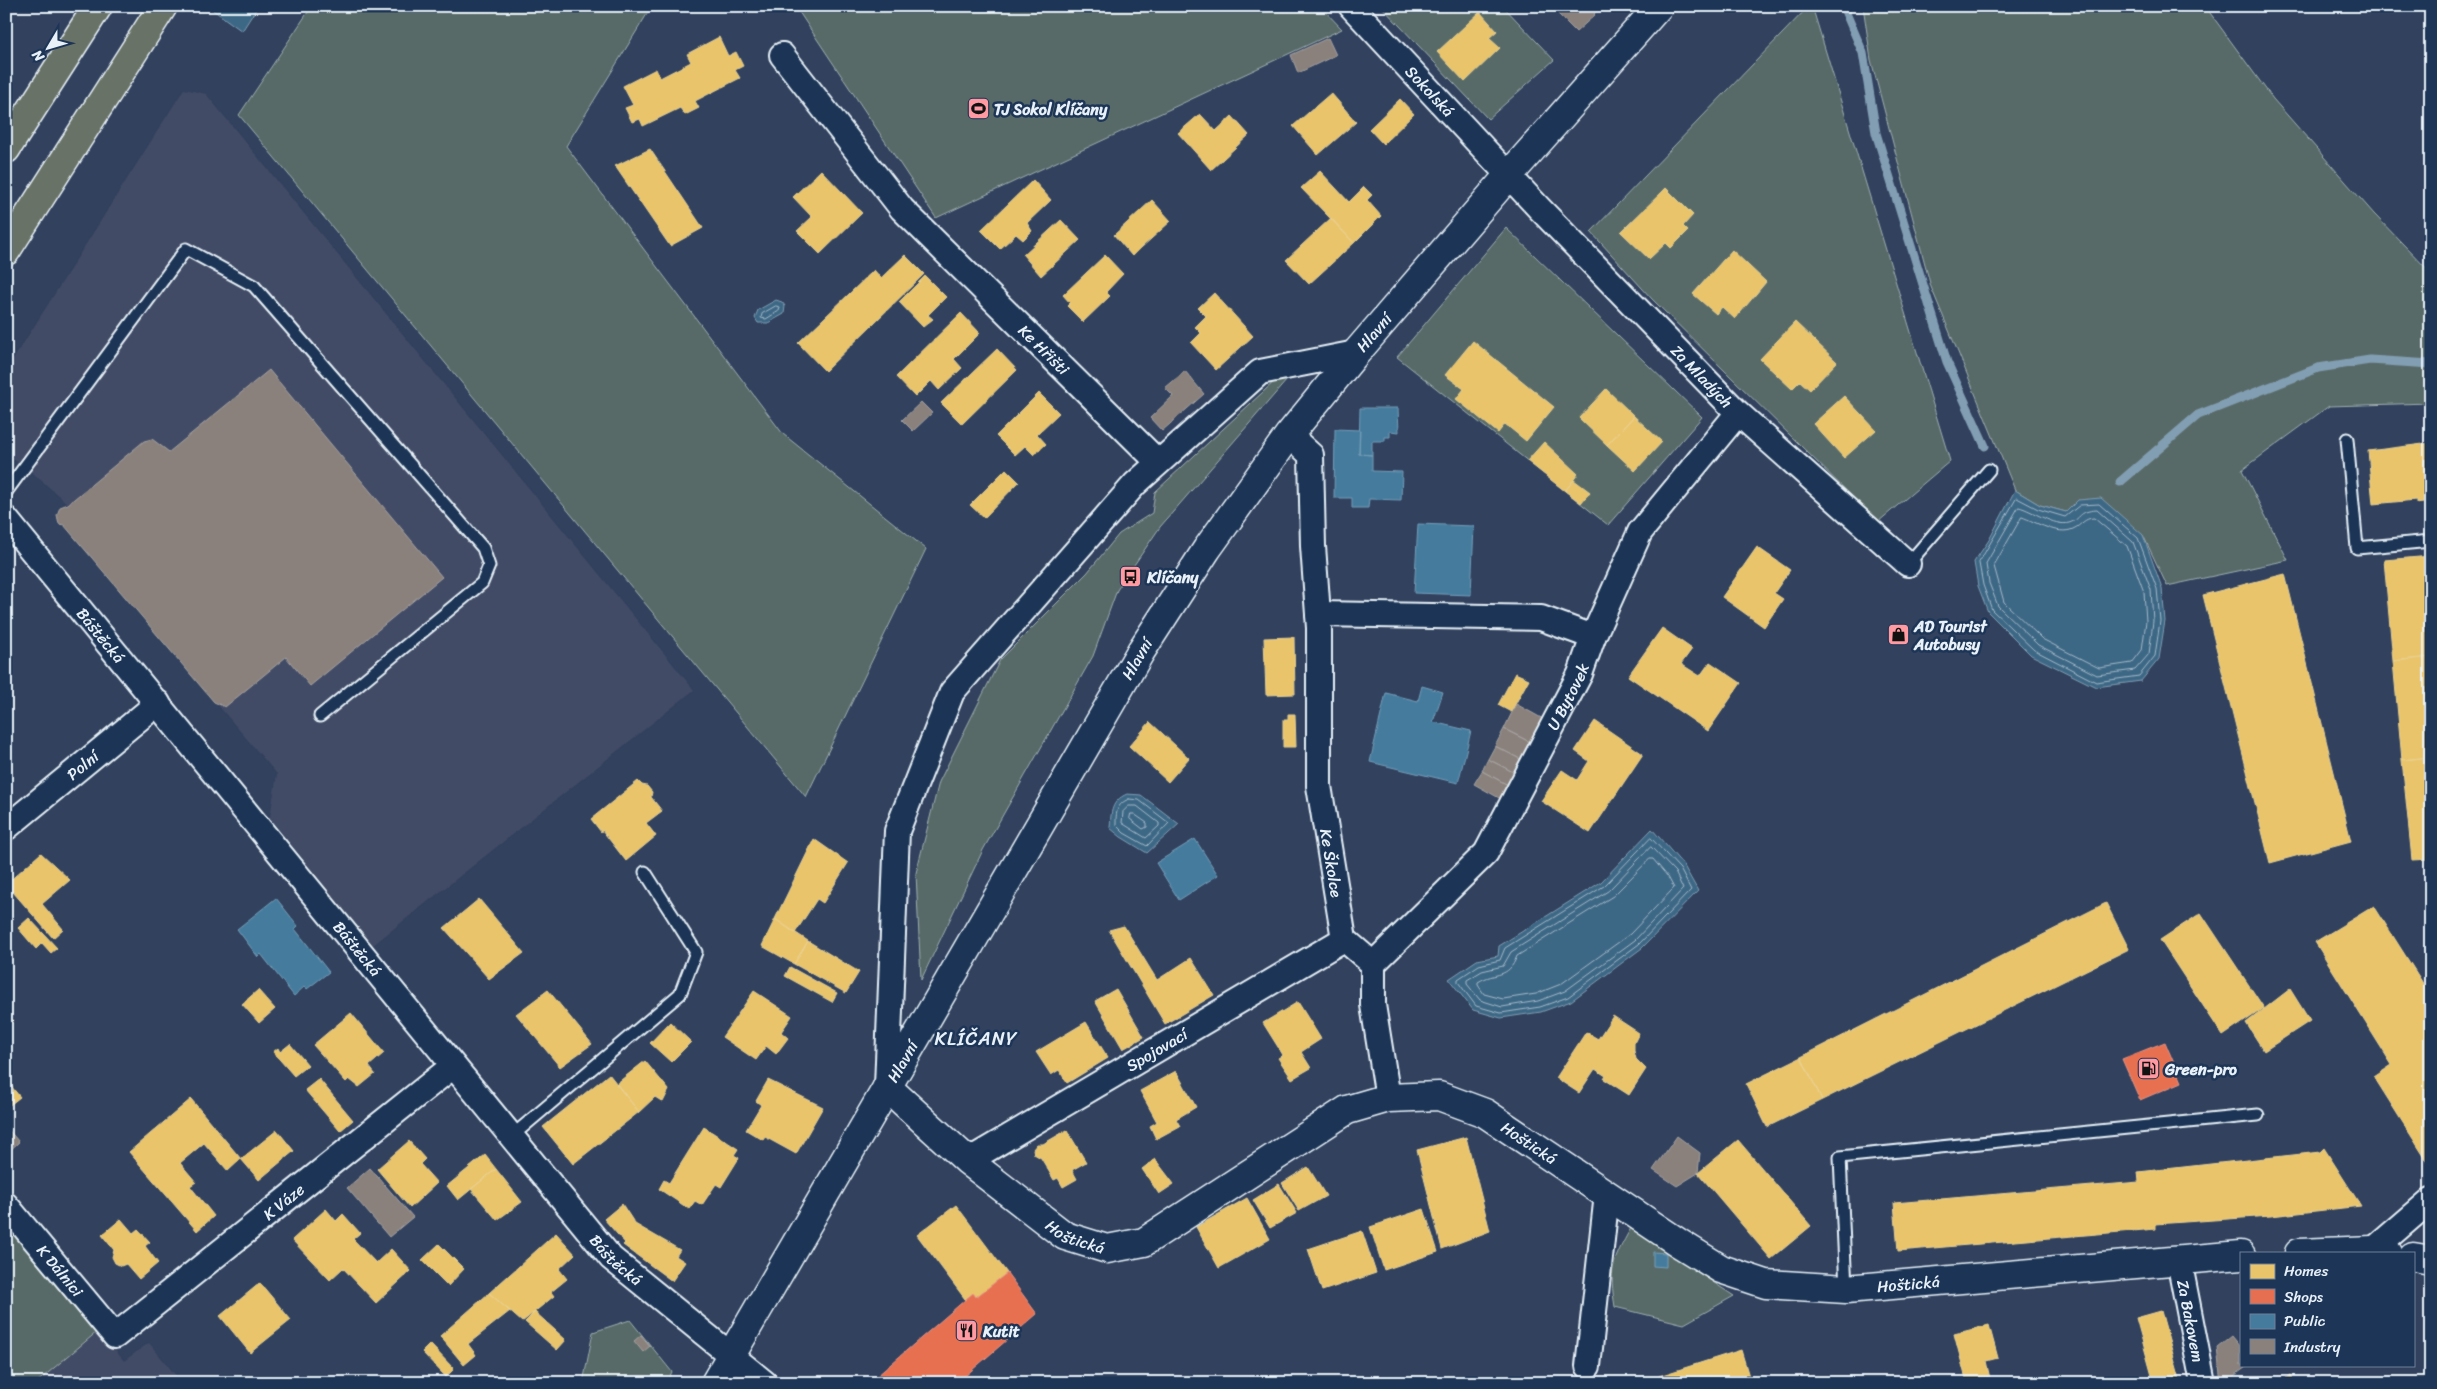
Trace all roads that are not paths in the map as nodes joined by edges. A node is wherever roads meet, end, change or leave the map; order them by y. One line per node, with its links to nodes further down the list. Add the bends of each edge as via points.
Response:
1 (98, 6): 6 (highway)
2 (163, 6): 8 (highway)
3 (1351, 6): 7 (street, Sokolská)
4 (1658, 6): 7 (main road, Hlavní)
5 (782, 55): 13 (street, Ke Hřišti, via 902,209)
6 (6, 149)
7 (1509, 175): 9 (main road, Hlavní); 10 (street, Za Mladých)
8 (6, 251)
9 (1356, 353): 11 (main road, Hlavní); 13 (street, via 1260,372)
10 (1738, 413): 18 (street, Za Mladých); 20 (street, U Bytovek, via 1640,532)
11 (1289, 435): 19 (street, Ke Školce, via 1311,455); 28 (main road, Hlavní, via 1207,549 1141,651)
12 (2347, 439): 17 (lane, via 2357,548)
13 (1158, 462): 28 (street, via 952,692 896,831)
14 (1989, 470): 18 (lane)
15 (6, 492): 22 (lane, via 186,249 254,286 484,548 488,566 482,583)
16 (6, 519): 21 (street, Báštěcká)
17 (2431, 541)
18 (1908, 564)
19 (1318, 614): 20 (street, via 1541,618); 25 (street, Ke Školce, via 1318,786)
20 (1593, 637): 26 (street, U Bytovek, via 1580,674 1486,853)
21 (158, 703): 23 (street, Polní); 27 (street, Báštěcká)
22 (320, 716)
23 (6, 828)
24 (645, 872): 31 (lane, via 696,952 680,994)
25 (1344, 939): 26 (street); 32 (street, Spojovací)
26 (1373, 964): 29 (street, via 1373,1005)
27 (453, 1066): 31 (street, Báštěcká); 43 (street, K Váze)
28 (887, 1087): 32 (main road, Hoštická); 44 (main road, Hlavní)
29 (1388, 1098): 32 (main road, Hoštická, via 1347,1110 1144,1242 1107,1249 1065,1236); 33 (main road, Hoštická, via 1439,1096 1486,1113)
30 (2258, 1115): 42 (lane, via 1840,1157)
31 (512, 1136): 44 (street, Báštěcká, via 611,1258)
32 (968, 1161)
33 (1607, 1194): 42 (main road, Hoštická, via 1720,1268 1766,1284); 45 (street)
34 (2431, 1200): 36 (street)
35 (6, 1205): 43 (street, K Dálnici)
36 (2380, 1251): 37 (main road)
37 (2340, 1252)
38 (2240, 1255): 40 (main road, Hoštická)
39 (2414, 1257): 41 (main road)
40 (2179, 1260): 42 (main road, Hoštická); 48 (street, Za Bakovem)
41 (2431, 1260)
42 (1846, 1288)
43 (114, 1336)
44 (730, 1356): 46 (main road, Hlavní); 47 (street)
45 (1588, 1366)
46 (715, 1383)
47 (765, 1383)
48 (2203, 1383)

